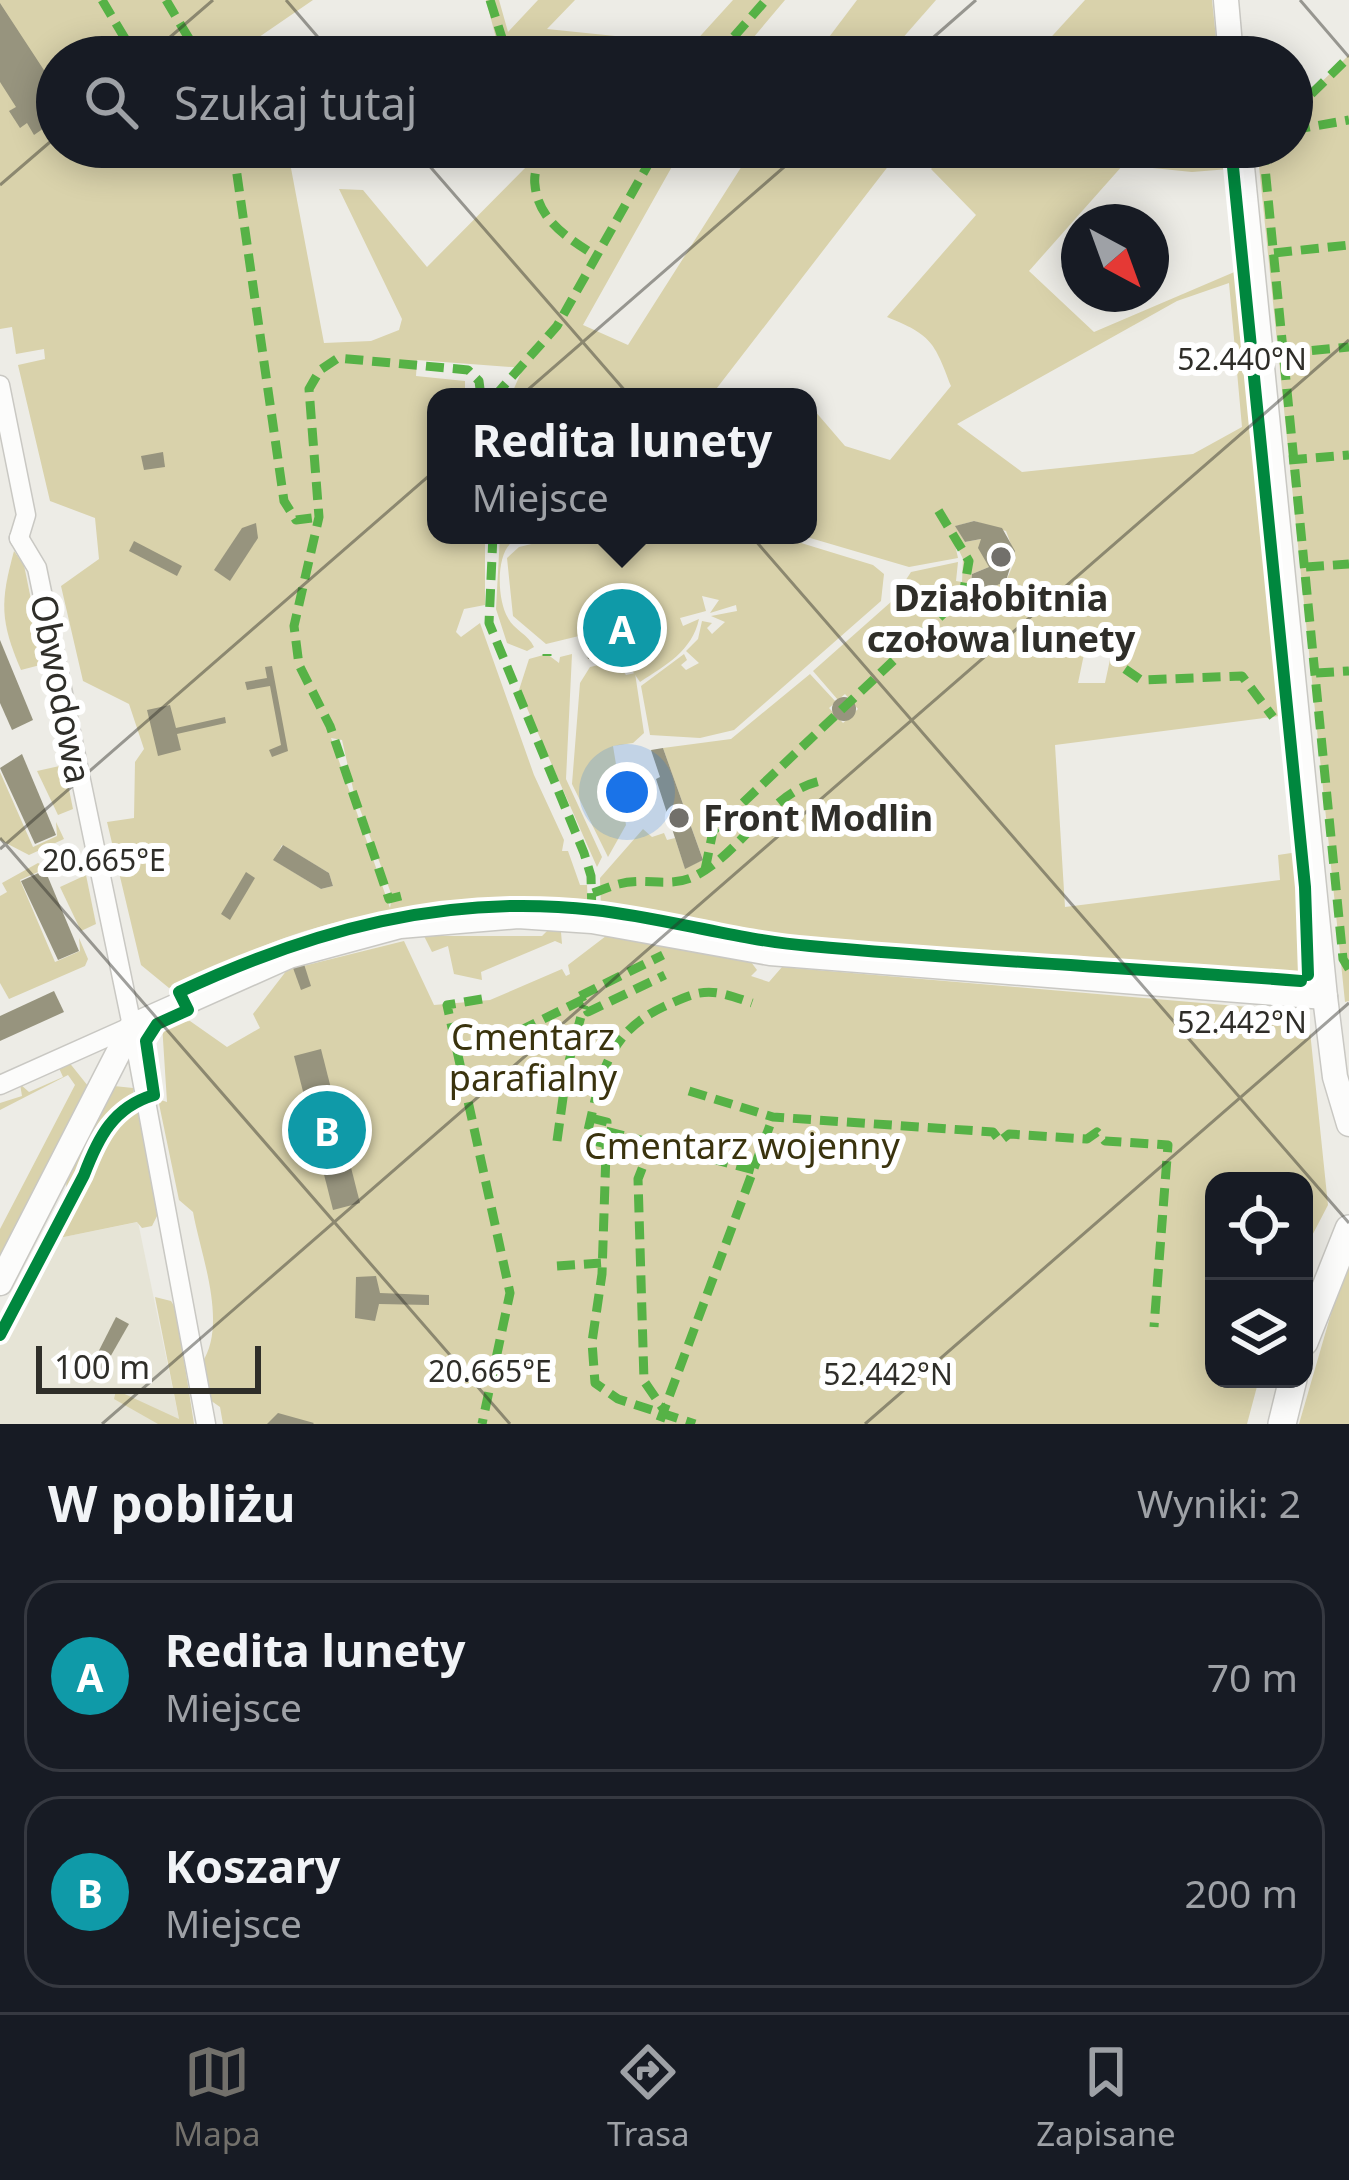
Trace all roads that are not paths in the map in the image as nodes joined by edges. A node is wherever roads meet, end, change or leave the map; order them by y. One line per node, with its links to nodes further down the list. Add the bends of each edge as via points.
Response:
1 (1226, 0): 2 (street)
2 (1230, 36)
3 (1242, 168): 6 (street)
4 (0, 385): 5 (street, Obwodowa, via 26,515)
5 (9, 536): 7 (street, Obwodowa, via 37,568)
6 (1325, 997): 7 (street, via 916,967 518,916 345,938); 9 (street)
7 (133, 1026): 8 (street); 11 (street); 14 (street, Obwodowa)
8 (0, 1085)
9 (1349, 1124)
10 (1349, 1229): 12 (main road)
11 (0, 1283)
12 (1313, 1319)
13 (1291, 1388): 15 (main road)
14 (206, 1424)
15 (1282, 1424)

